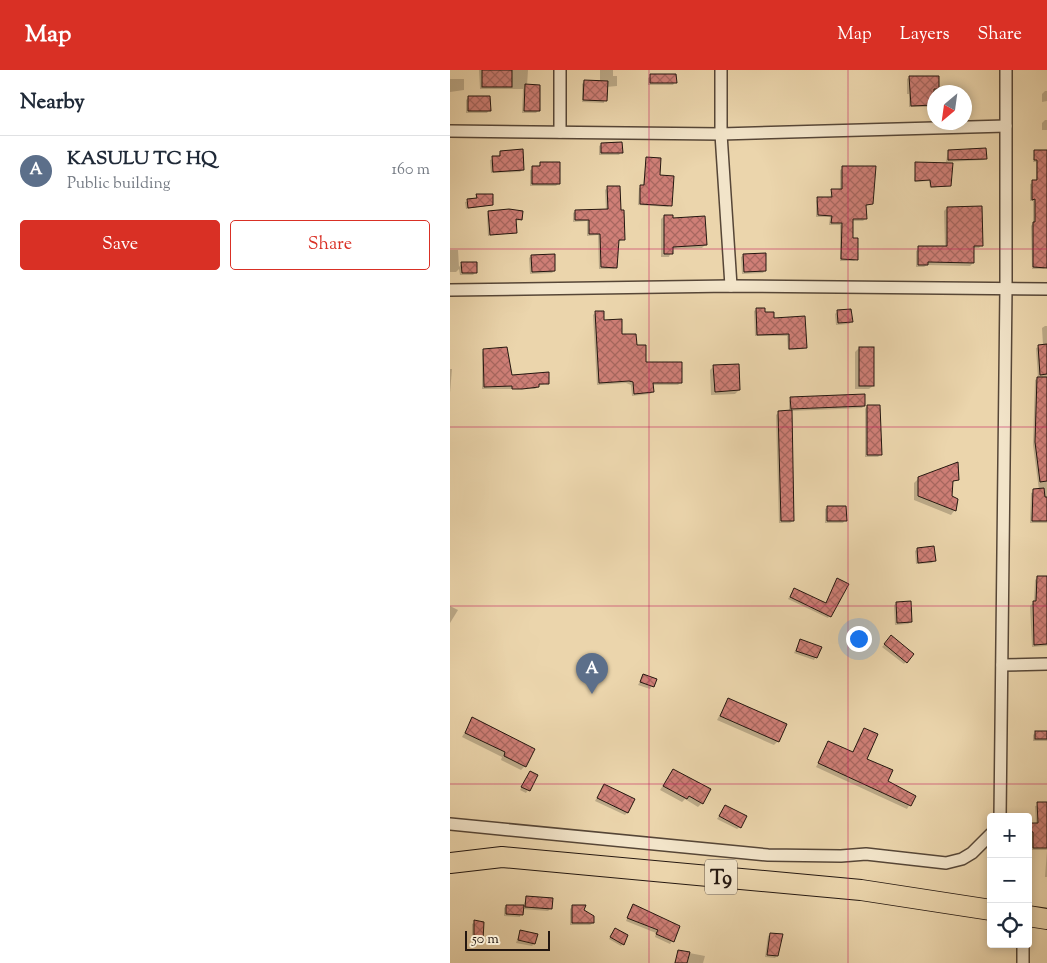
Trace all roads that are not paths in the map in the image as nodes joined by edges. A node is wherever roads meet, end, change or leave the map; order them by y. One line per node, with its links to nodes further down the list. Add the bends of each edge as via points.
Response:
1 (560, 70): 6 (street)
2 (721, 70): 7 (street)
3 (1006, 70): 4 (street)
4 (1006, 126): 7 (street); 9 (street)
5 (450, 131): 6 (street)
6 (560, 132): 7 (street)
7 (721, 134): 8 (street)
8 (732, 286): 9 (street); 10 (street)
9 (1006, 288): 11 (street); 13 (street)
10 (450, 290)
11 (1047, 290)
12 (1047, 664): 13 (street)
13 (1002, 665): 14 (street)
14 (1000, 813)
15 (450, 824): 16 (street, via 768,855 866,854 946,863 972,853)
16 (987, 838)
17 (450, 863): 18 (highway, T9, via 502,857 861,890)
18 (987, 909)
19 (1023, 948): 20 (street)
20 (1023, 963)

